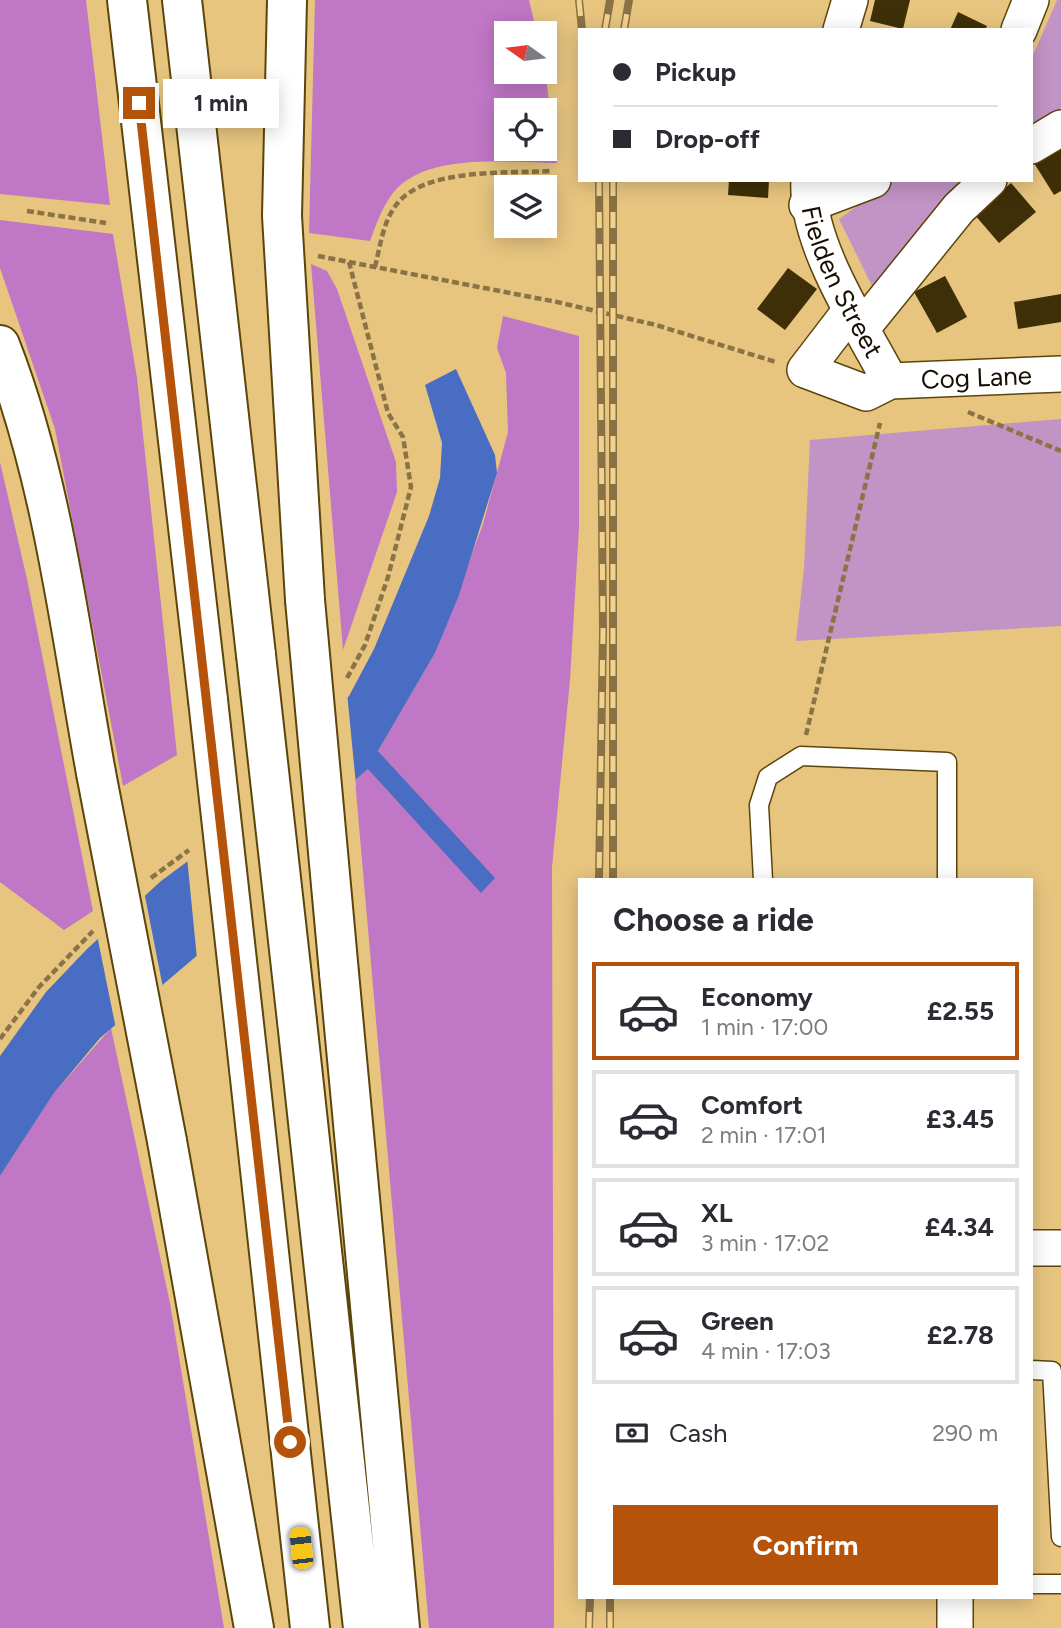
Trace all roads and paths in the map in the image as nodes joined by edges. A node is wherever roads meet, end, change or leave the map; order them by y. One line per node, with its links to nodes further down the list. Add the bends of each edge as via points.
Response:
1 (127, 0): 36 (highway, bridge)
2 (182, 0): 37 (highway, bridge)
3 (287, 0): 38 (highway, bridge, via 282,216 305,600)
4 (850, 0): 6 (street)
5 (1031, 0): 7 (street)
6 (842, 28)
7 (1020, 28)
8 (1061, 128): 9 (street)
9 (1033, 145)
10 (551, 171): 17 (path, via 447,177 418,188 396,205 384,229)
11 (862, 182): 13 (street)
12 (987, 182): 18 (street)
13 (808, 192): 18 (street, Fielden Street, via 842,295)
14 (27, 211): 15 (path)
15 (106, 223)
16 (315, 256): 17 (path)
17 (375, 267): 20 (path, via 656,325)
18 (857, 319): 20 (street); 22 (street, Fielden Street)
19 (0, 345): 35 (highway, bridge, via 30,436 53,534)
20 (805, 370): 22 (street, Cog Lane, via 866,393)
21 (1061, 374): 22 (street, Cog Lane)
22 (890, 380): 25 (path)
23 (963, 411): 24 (path)
24 (1061, 451)
25 (801, 756): 26 (lane, via 768,777 759,805); 27 (lane, via 947,762)
26 (763, 878)
27 (947, 878)
28 (1033, 1248): 29 (street)
29 (1061, 1248)
30 (1033, 1370): 31 (lane, via 1052,1371)
31 (1061, 1537)
32 (1033, 1584): 33 (lane)
33 (1061, 1584)
34 (954, 1599): 39 (street)
35 (254, 1628)
36 (310, 1628)
37 (363, 1628)
38 (400, 1628)
39 (955, 1628)

